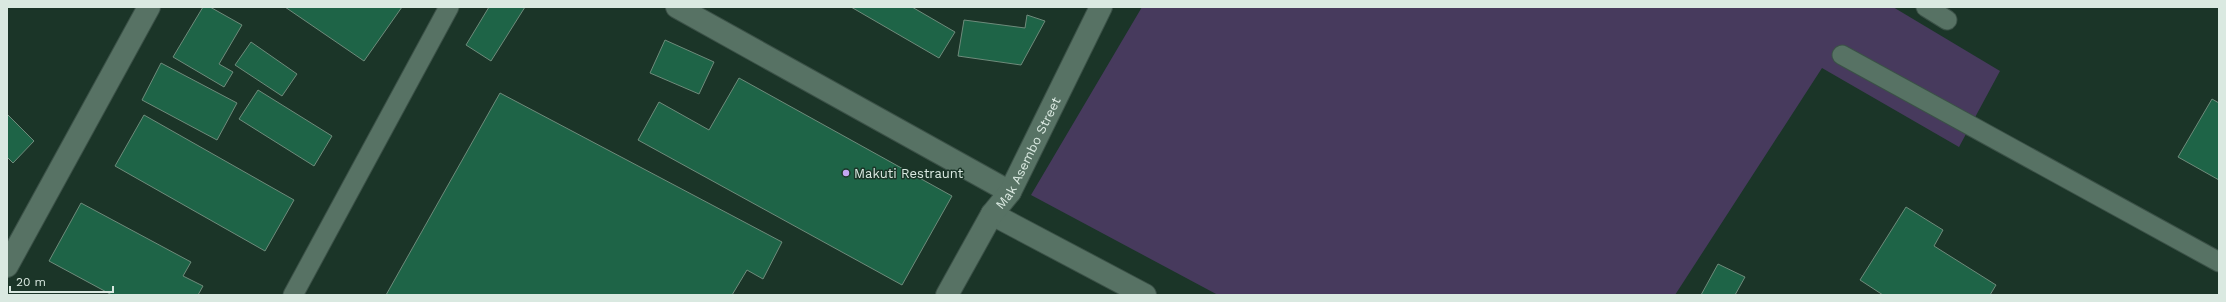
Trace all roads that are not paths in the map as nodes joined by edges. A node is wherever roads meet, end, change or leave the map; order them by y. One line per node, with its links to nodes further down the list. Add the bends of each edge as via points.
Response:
1 (149, 7): 11 (street)
2 (449, 7): 12 (lane)
3 (677, 7): 8 (street)
4 (1101, 7): 8 (street, Mak Asembo Street)
5 (1926, 7): 6 (lane)
6 (1947, 20)
7 (1842, 55): 10 (lane)
8 (1010, 192): 9 (street, Mak Asembo Street)
9 (992, 214): 13 (street, Mak Asembo Street); 14 (street)
10 (2219, 262)
11 (7, 266)
12 (293, 295)
13 (947, 295)
14 (1145, 295)

